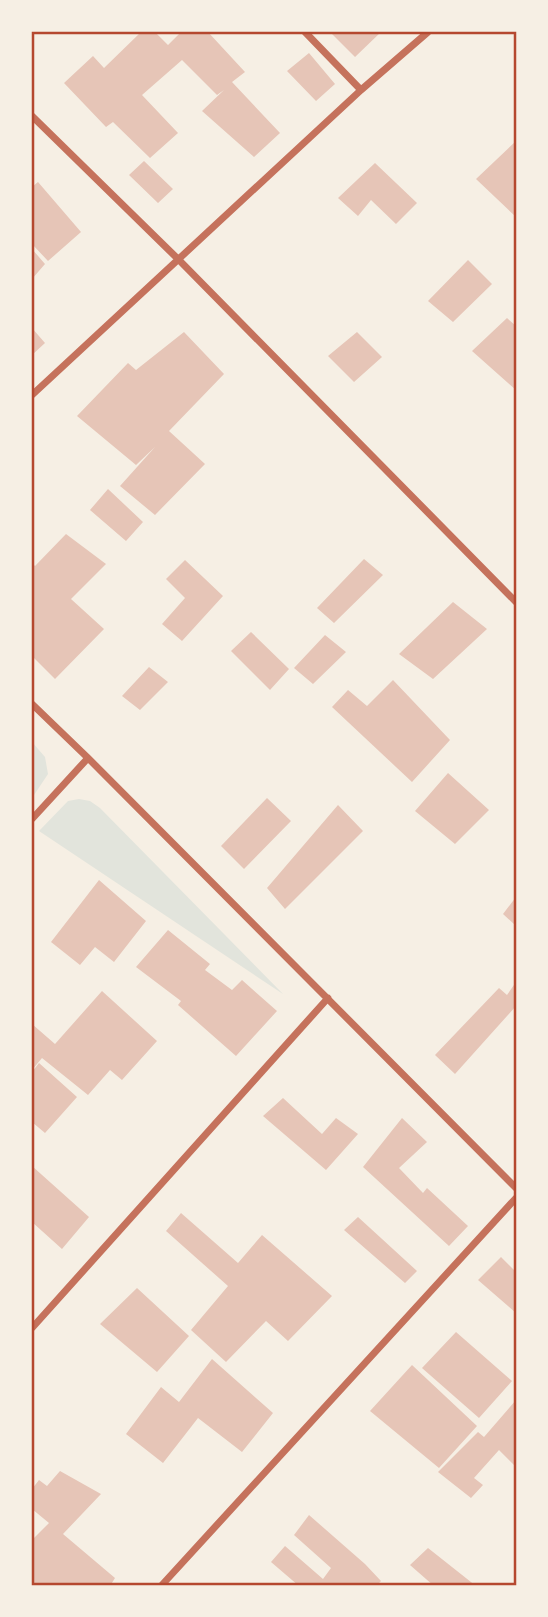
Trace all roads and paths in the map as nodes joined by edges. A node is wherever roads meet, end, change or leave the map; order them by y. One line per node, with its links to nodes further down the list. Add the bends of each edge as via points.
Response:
1 (305, 32): 3 (street)
2 (428, 32): 3 (street)
3 (361, 90): 5 (street)
4 (32, 116): 5 (street)
5 (179, 260): 6 (street); 7 (street)
6 (32, 396)
7 (516, 603)
8 (32, 704): 9 (street)
9 (88, 758): 10 (street); 11 (street)
10 (32, 819)
11 (328, 998): 12 (street); 14 (street)
12 (516, 1188)
13 (516, 1198): 15 (street)
14 (32, 1328)
15 (161, 1586)

